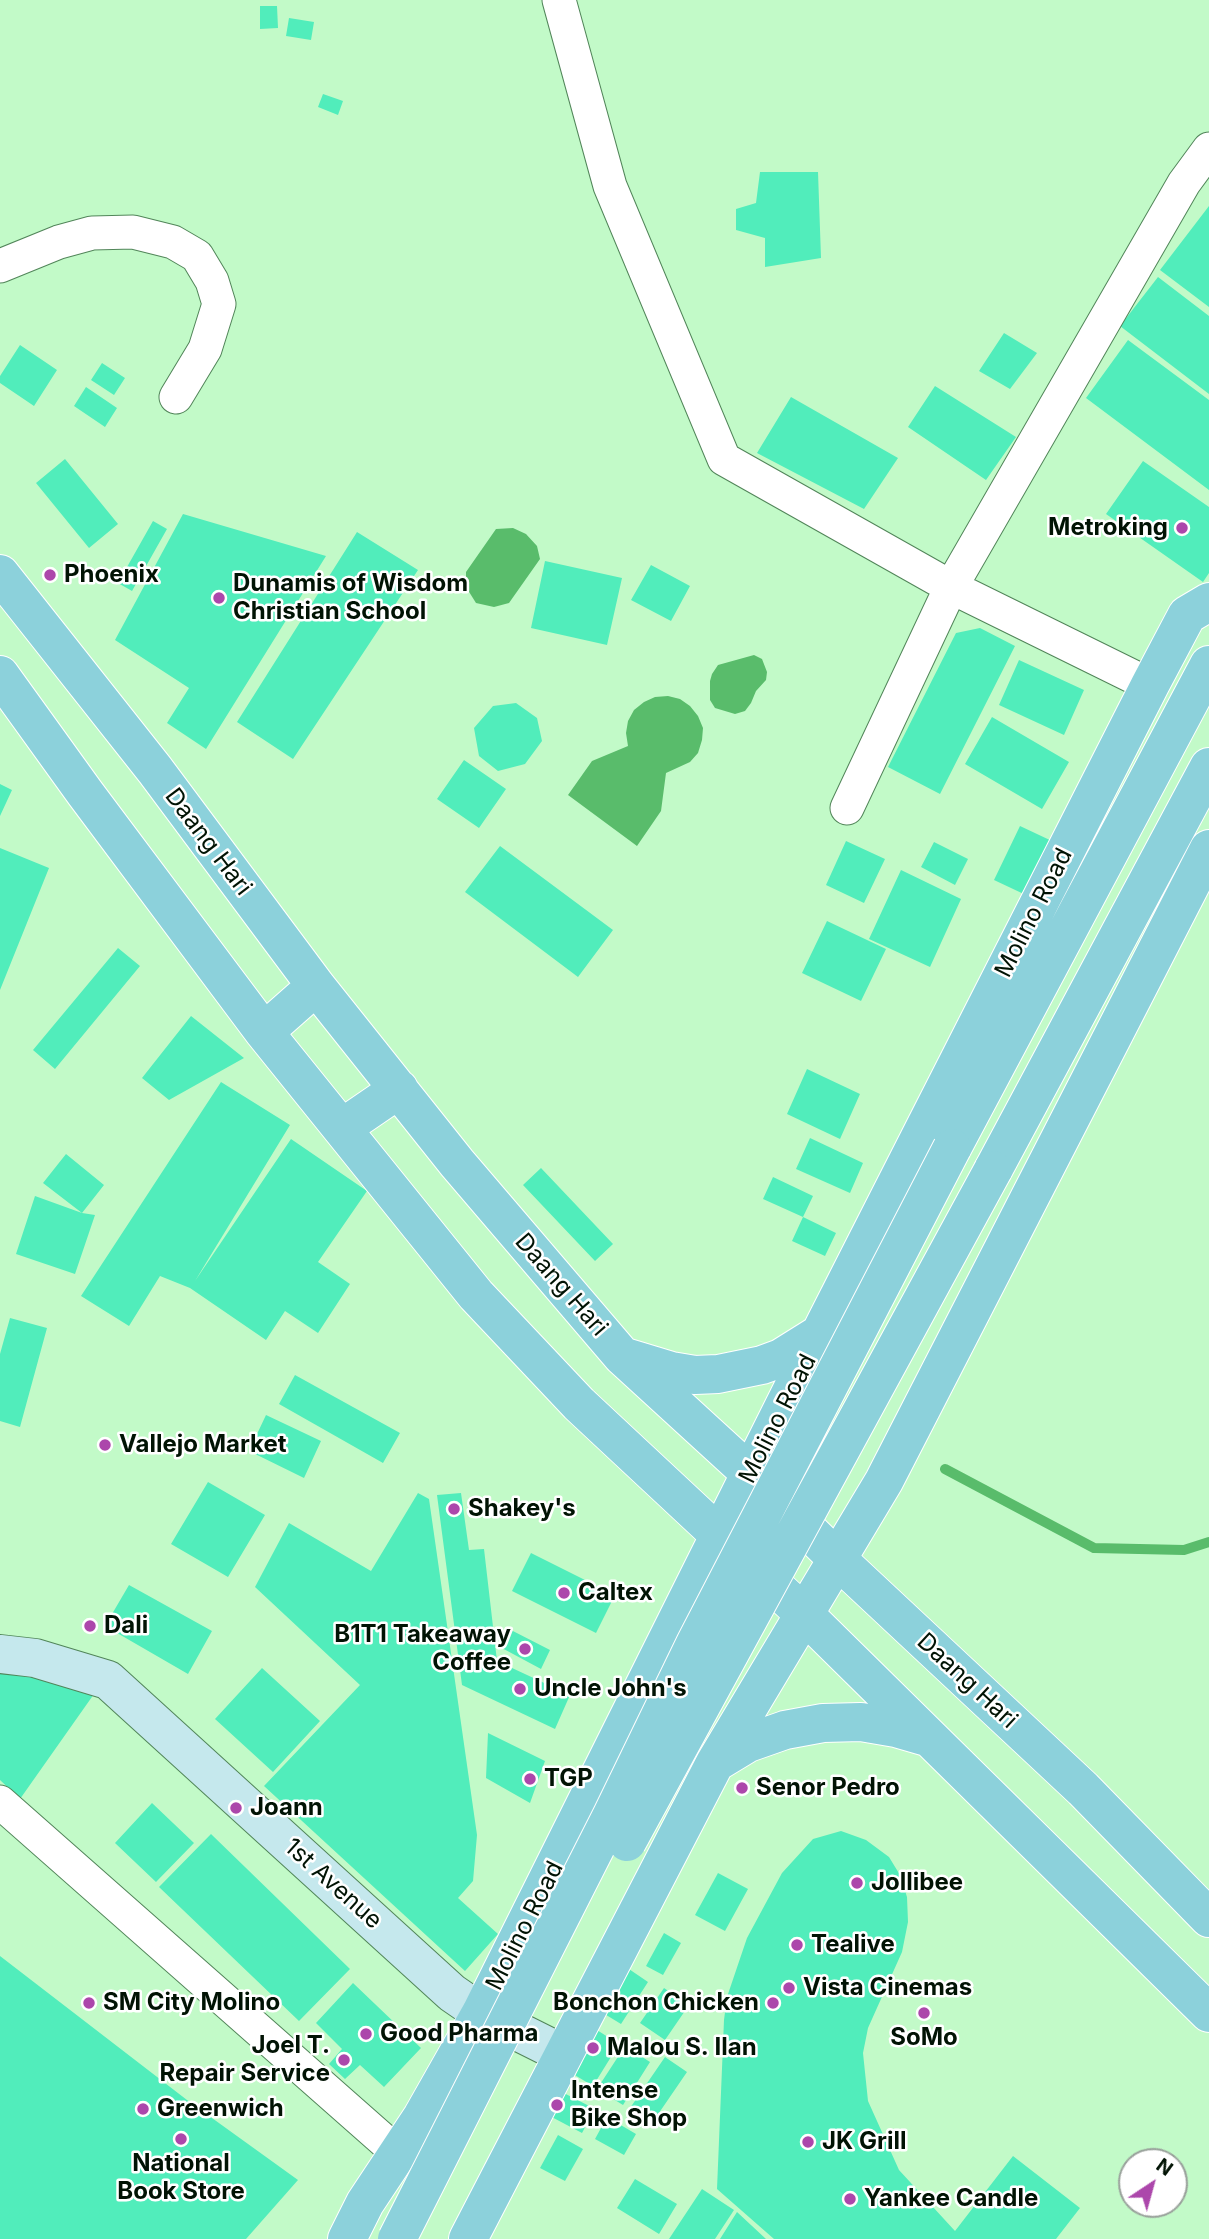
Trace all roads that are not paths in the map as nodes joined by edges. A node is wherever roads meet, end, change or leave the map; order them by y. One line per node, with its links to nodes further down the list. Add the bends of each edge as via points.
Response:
1 (559, 0): 6 (street, via 610,186 724,460)
2 (1209, 149): 6 (street, via 1184,183)
3 (0, 266): 4 (street, via 92,233 133,232 173,242 197,256 219,304 205,349)
4 (176, 397)
5 (0, 574): 8 (main road, Daang Hari)
6 (951, 587): 11 (street); 13 (street)
7 (1209, 601): 11 (main road, Molino Road, via 1187,615)
8 (52, 642): 10 (main road); 15 (main road, Daang Hari, via 155,770)
9 (1209, 665): 35 (main road, Molino Road, bridge, via 695,1644)
10 (2, 677): 16 (main road)
11 (1150, 685): 19 (main road, Molino Road)
12 (1209, 767): 36 (main road, bridge, via 636,1824)
13 (847, 808)
14 (1209, 849): 23 (main road, via 889,1471)
15 (316, 986): 16 (main road); 17 (main road, Daang Hari)
16 (264, 1032): 18 (main road)
17 (399, 1089): 18 (main road); 20 (main road, Daang Hari)
18 (342, 1128): 22 (main road, via 476,1295 579,1404)
19 (816, 1343): 20 (main road, via 762,1365 718,1374 671,1371); 21 (main road, Molino Road)
20 (622, 1356): 21 (main road, Daang Hari)
21 (751, 1474): 22 (main road, Molino Road); 23 (main road, Daang Hari)
22 (720, 1534): 24 (main road); 30 (main road, Molino Road)
23 (837, 1559): 24 (main road); 29 (main road, Daang Hari, via 1083,1790)
24 (803, 1613): 26 (main road); 27 (main road)
25 (0, 1654): 30 (street, 1st Avenue, via 35,1658 108,1680 452,1993)
26 (929, 1738): 27 (main road, via 861,1722 823,1723 748,1743); 31 (main road)
27 (715, 1762): 32 (main road)
28 (0, 1802): 33 (street)
29 (1209, 1918)
30 (481, 2013): 32 (street, 1st Avenue); 33 (main road, Molino Road)
31 (1209, 2013)
32 (564, 2054): 37 (main road)
33 (398, 2154): 34 (main road, Molino Road)
34 (347, 2239)
35 (397, 2239)
36 (426, 2239)
37 (468, 2239)

